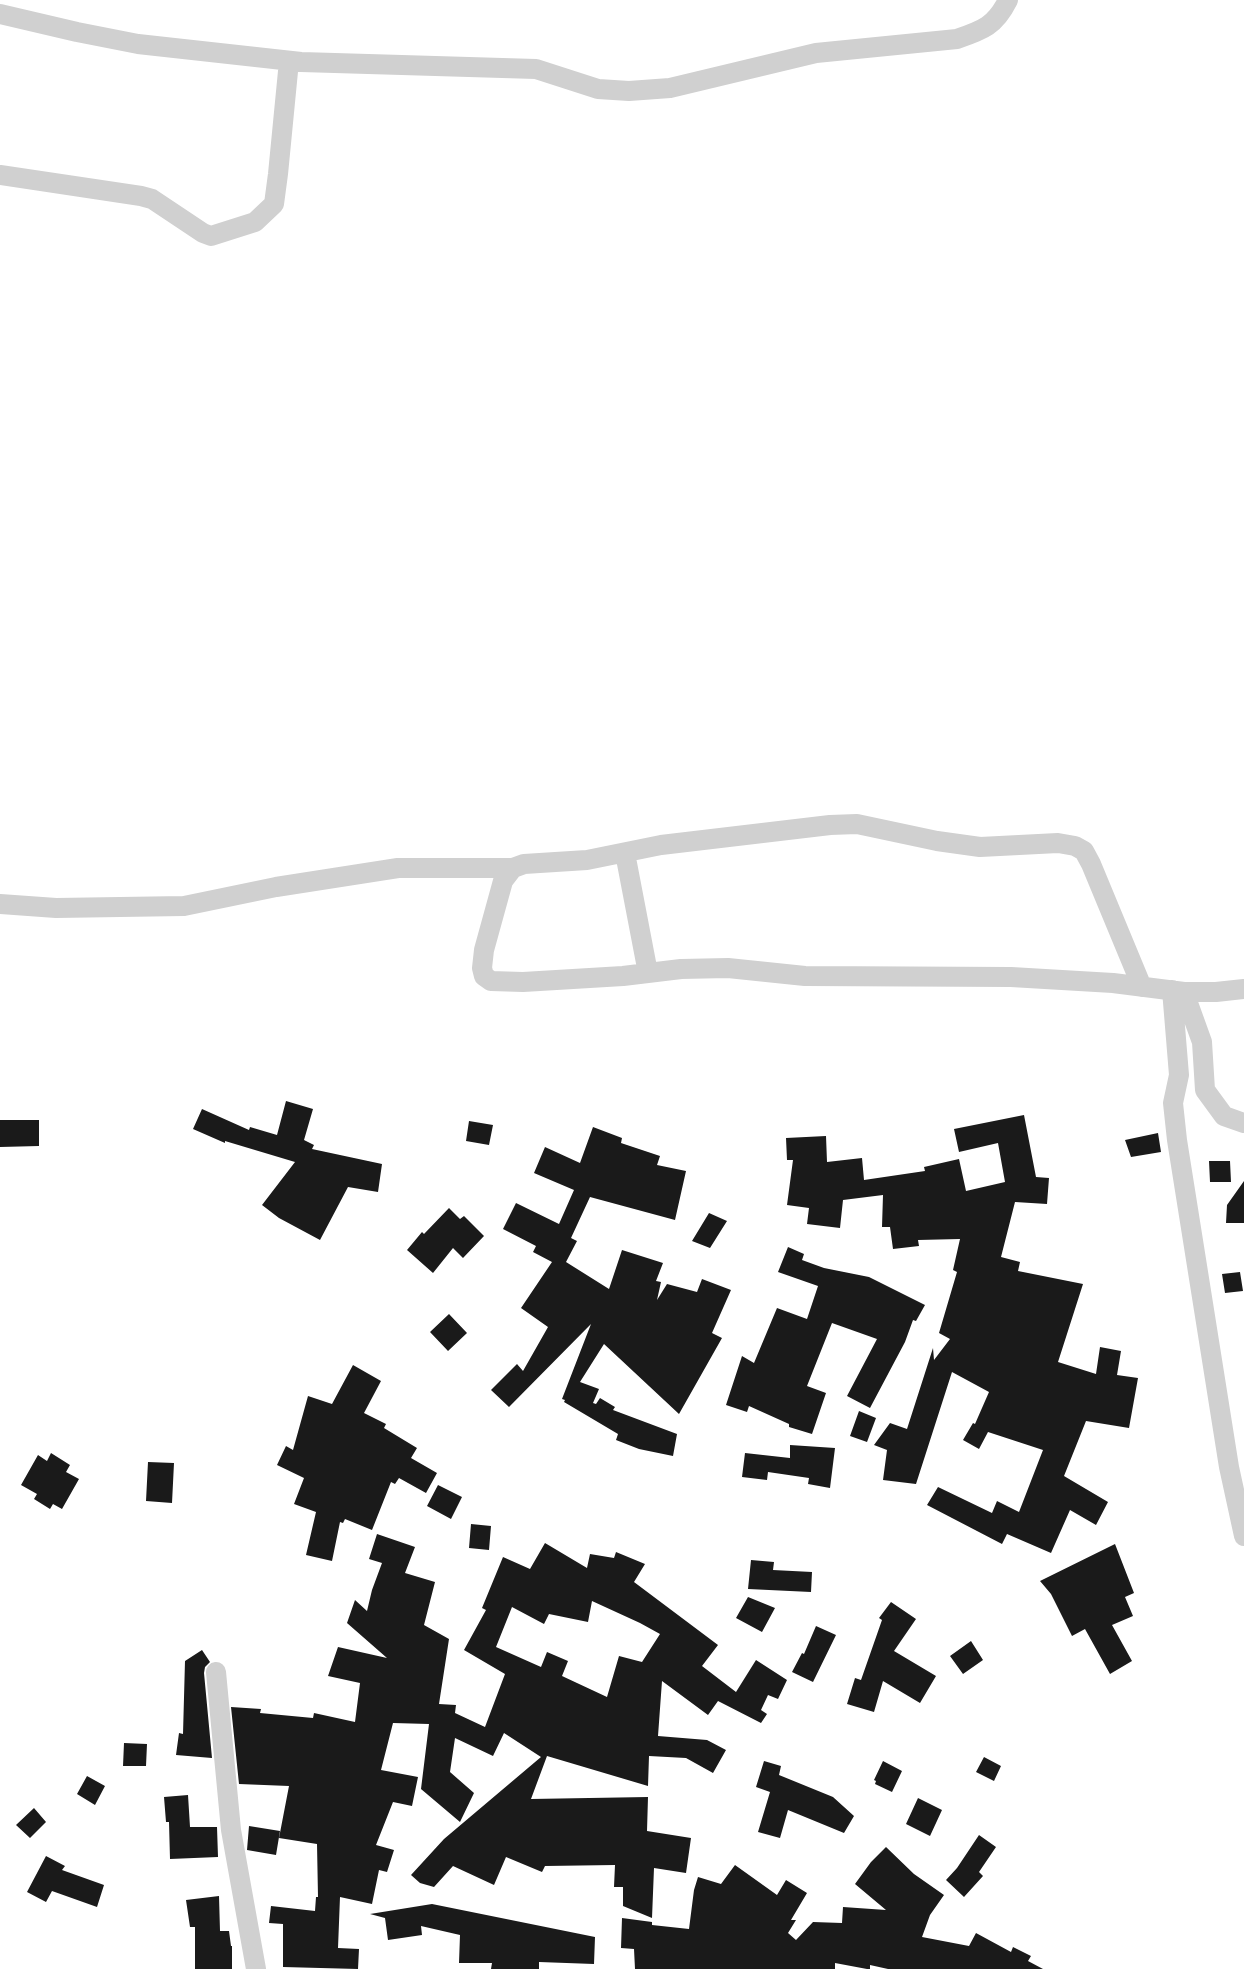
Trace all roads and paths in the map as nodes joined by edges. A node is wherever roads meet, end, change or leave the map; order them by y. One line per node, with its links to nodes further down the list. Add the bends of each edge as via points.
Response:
1 (1008, 0): 3 (street, via 999,17 979,32 957,39 816,52 670,88 598,88 536,69)
2 (0, 14): 3 (street, via 138,44)
3 (289, 61): 4 (street, via 273,204 255,222 211,236 141,196)
4 (0, 175)
5 (625, 853): 6 (street); 8 (street); 9 (street, via 661,845 857,824 980,847 1058,843 1075,846 1084,851 1091,864)
6 (513, 868): 7 (street, via 398,868 184,906 56,908); 8 (street, via 503,880 484,950 484,976 491,981 523,982)
7 (0, 904)
8 (648, 973): 9 (street, via 728,968 805,976 1011,977)
9 (1142, 987): 11 (street)
10 (1244, 989): 11 (street)
11 (1178, 991): 12 (street, via 1202,1042 1205,1089 1224,1116); 13 (street, via 1179,1075 1173,1103 1177,1140 1229,1467)
12 (1244, 1123)
13 (1244, 1536)
14 (216, 1672): 15 (street, via 231,1830)
15 (256, 1969)

